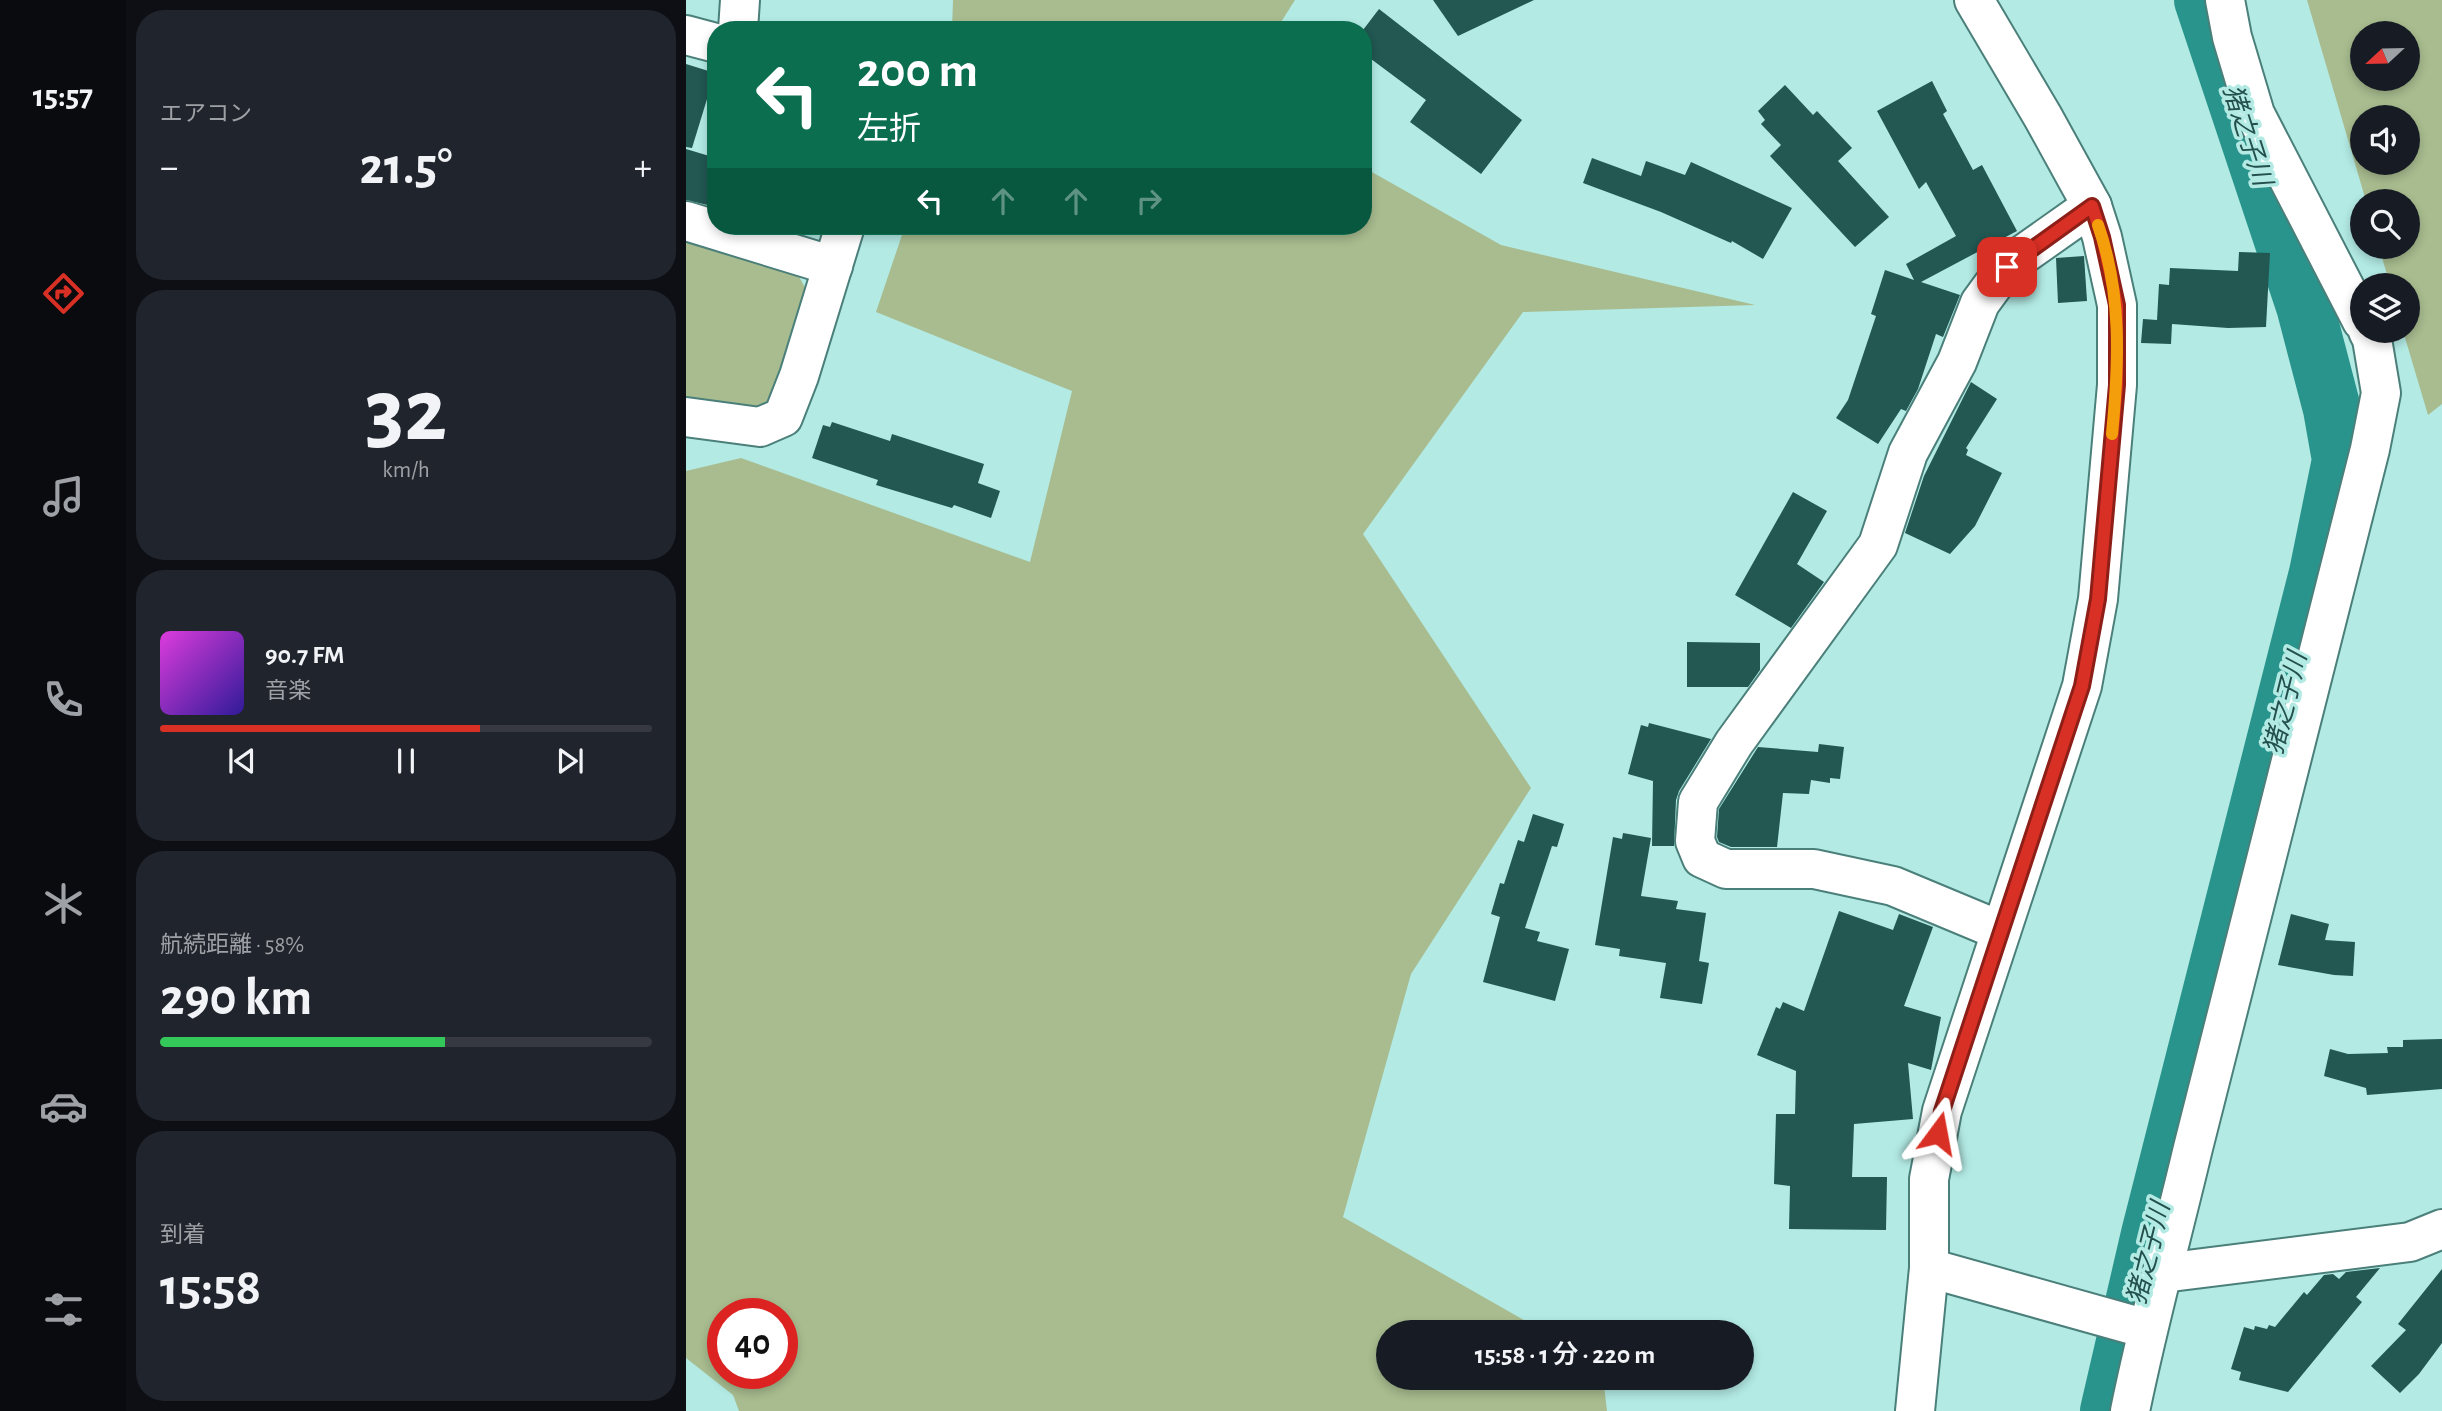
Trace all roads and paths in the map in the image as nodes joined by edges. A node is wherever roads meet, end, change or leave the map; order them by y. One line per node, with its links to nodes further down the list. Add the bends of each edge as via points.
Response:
1 (740, 0): 4 (street)
2 (1974, 0): 7 (street)
3 (2225, 0): 13 (street, via 2255,114)
4 (739, 21)
5 (686, 35): 6 (street)
6 (707, 41)
7 (2092, 206): 16 (street, via 2117,305 2117,385 2098,599 2082,686); 16 (street, via 2007,267 1980,303 1956,362 1908,453 1878,545 1734,743 1698,802 1695,841 1702,858 1726,869 1814,869 1894,886)
8 (686, 221): 9 (street)
9 (707, 228)
10 (731, 235): 12 (street)
11 (842, 235): 12 (street)
12 (833, 267): 15 (street, via 783,417 760,427)
13 (2350, 298)
14 (2373, 343): 19 (street, via 2381,393 2370,449)
15 (686, 416)
16 (2001, 931): 18 (street, via 1942,1111 1929,1179)
17 (2442, 1229): 19 (street, via 2410,1242)
18 (1929, 1268): 20 (street); 21 (street)
19 (2163, 1273): 20 (street)
20 (2128, 1324): 22 (street)
21 (1915, 1411)
22 (2130, 1411)

